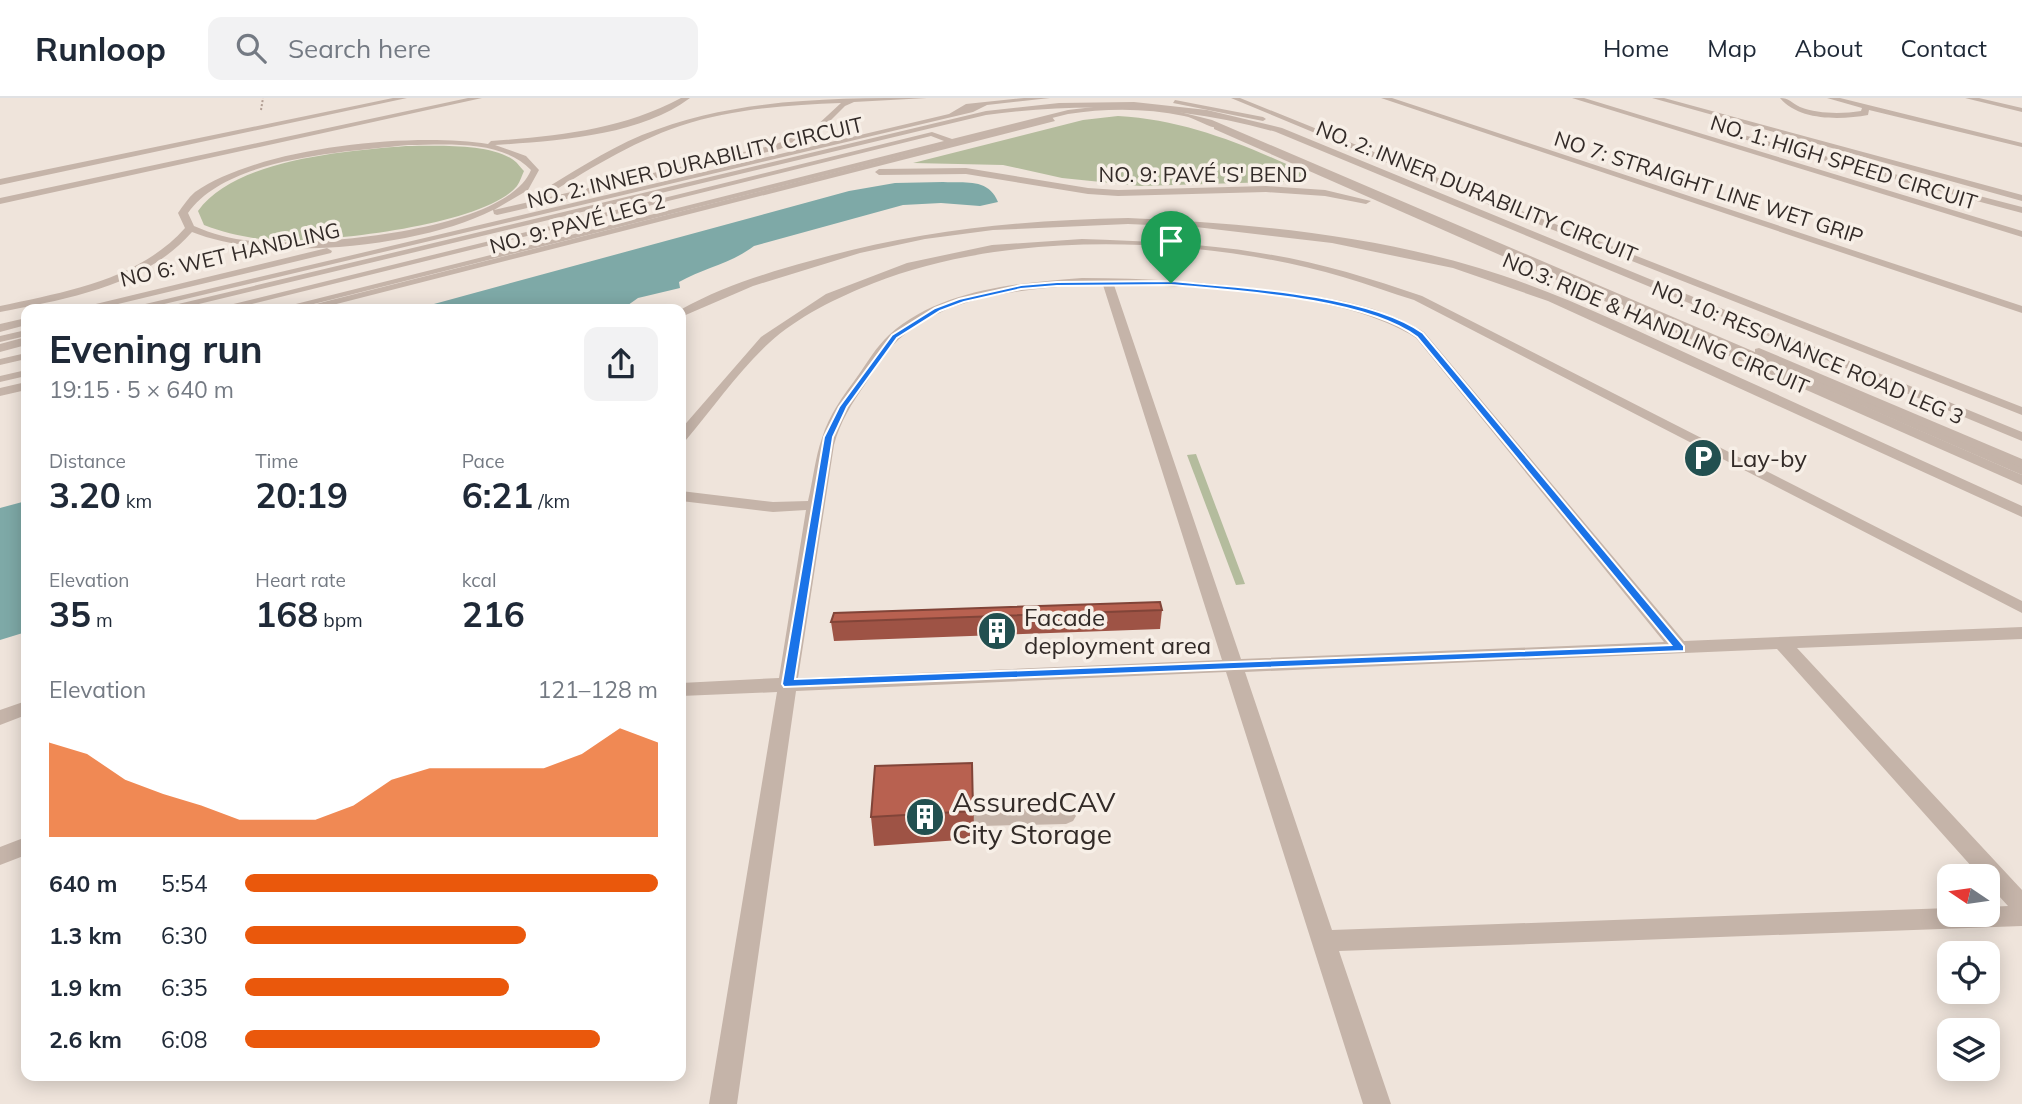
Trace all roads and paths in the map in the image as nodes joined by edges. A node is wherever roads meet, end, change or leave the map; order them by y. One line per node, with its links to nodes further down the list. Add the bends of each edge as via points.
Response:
1 (403, 98): 34 (street)
2 (478, 98): 38 (street)
3 (686, 98): 28 (street, via 654,115)
4 (861, 98): 17 (street)
5 (923, 98): 17 (street)
6 (1047, 98): 48 (lane, via 977,104 984,106)
7 (1124, 98): 22 (lane)
8 (1385, 98): 56 (street, NO 7: STRAIGHT LINE WET GRIP)
9 (1576, 98): 44 (street, NO. 1: HIGH SPEED CIRCUIT)
10 (1609, 98): 24 (street)
11 (1656, 98): 36 (street)
12 (1675, 98): 35 (street)
13 (1784, 98): 19 (street, via 1796,108 1817,113 1866,111)
14 (1831, 98): 19 (street)
15 (1969, 98): 21 (street)
16 (1212, 99): 18 (lane)
17 (850, 100): 32 (street, via 727,113 646,136); 39 (street, via 804,137 776,147)
18 (1228, 101): 22 (lane); 74 (lane, via 1427,174)
19 (1855, 104): 31 (street)
20 (1148, 110): 23 (lane); 25 (lane); 29 (lane, via 1086,108)
21 (2022, 110)
22 (1233, 111): 37 (lane, via 1283,124 1375,161)
23 (1055, 120): 33 (street); 53 (street)
24 (1694, 123)
25 (1214, 124): 26 (lane); 40 (street); 78 (lane)
26 (1231, 126): 77 (street, NO. 10: RESONANCE ROAD LEG 3)
27 (1719, 130): 41 (street)
28 (582, 133): 30 (street); 32 (street, via 603,137 616,147)
29 (946, 142): 50 (lane, via 932,134); 51 (lane, via 874,154); 52 (lane)
30 (453, 143): 42 (street, NO 6: WET HANDLING, via 523,157 535,170 527,186 500,204); 43 (street, NO 6: WET HANDLING, via 359,148 263,167 195,197 183,213)
31 (2022, 145)
32 (611, 154): 39 (street)
33 (840, 176): 40 (street, NO. 9: PAVÉ 'S' BEND, via 935,169 996,174 1088,191 1144,194 1266,189 1325,193); 54 (street, NO. 9: PAVÉ LEG 2)
34 (0, 182)
35 (2022, 191)
36 (2022, 198)
37 (1447, 199): 49 (street, NO. 2: INNER DURABILITY CIRCUIT, via 1279,130 1237,118 1140,104 1037,105 968,117); 76 (street, NO. 2: INNER DURABILITY CIRCUIT)
38 (0, 201)
39 (523, 206): 42 (street)
40 (1399, 207): 79 (street)
41 (2022, 210)
42 (453, 222): 45 (street, NO 6: WET HANDLING)
43 (190, 228): 45 (street, NO 6: WET HANDLING, via 216,239 261,245); 55 (street, NO 6: WET HANDLING, via 172,249 139,267 79,289)
44 (2022, 234)
45 (391, 236): 47 (street, NO 6: WET HANDLING)
46 (1108, 282): 81 (street, via 989,293 938,310 895,336 834,424); 86 (street, via 1210,285 1292,297 1371,312 1409,327); 87 (street)
47 (103, 304)
48 (150, 304)
49 (184, 304)
50 (240, 304)
51 (274, 304)
52 (301, 304)
53 (322, 304)
54 (347, 304)
55 (0, 309)
56 (2022, 310)
57 (686, 312): 82 (street, NO.3: RIDE & HANDLING CIRCUIT, via 758,280 830,257 979,228 1128,221 1302,235 1427,258 1507,281 1606,321)
58 (21, 323): 59 (street)
59 (0, 328)
60 (21, 334): 61 (lane)
61 (0, 339)
62 (21, 342): 63 (street)
63 (0, 348)
64 (21, 357): 65 (lane)
65 (0, 362)
66 (21, 366): 67 (lane)
67 (0, 372)
68 (21, 374): 69 (lane)
69 (0, 379)
70 (21, 380): 71 (street)
71 (0, 385)
72 (21, 387): 73 (street)
73 (0, 393)
74 (2022, 411)
75 (686, 431): 83 (street, via 779,327 826,299 895,271 953,256 1043,244 1141,242 1225,249 1339,271 1418,298)
76 (2022, 437)
77 (2022, 464)
78 (2022, 471)
79 (2022, 480)
80 (686, 497): 81 (street, via 773,507)
81 (816, 505): 88 (street)
82 (2022, 512)
83 (2022, 608)
84 (2022, 633): 85 (street)
85 (1783, 644): 86 (street); 96 (street)
86 (1680, 649): 87 (street)
87 (1233, 666): 88 (street); 98 (street)
88 (788, 684): 89 (street); 99 (street)
89 (686, 689)
90 (21, 710): 91 (street)
91 (0, 718)
92 (1066, 816): 93 (lane)
93 (980, 818)
94 (21, 848): 95 (street)
95 (0, 856)
96 (2022, 906)
97 (2022, 916): 98 (street)
98 (1323, 940): 100 (street)
99 (723, 1104)
100 (1377, 1104)

